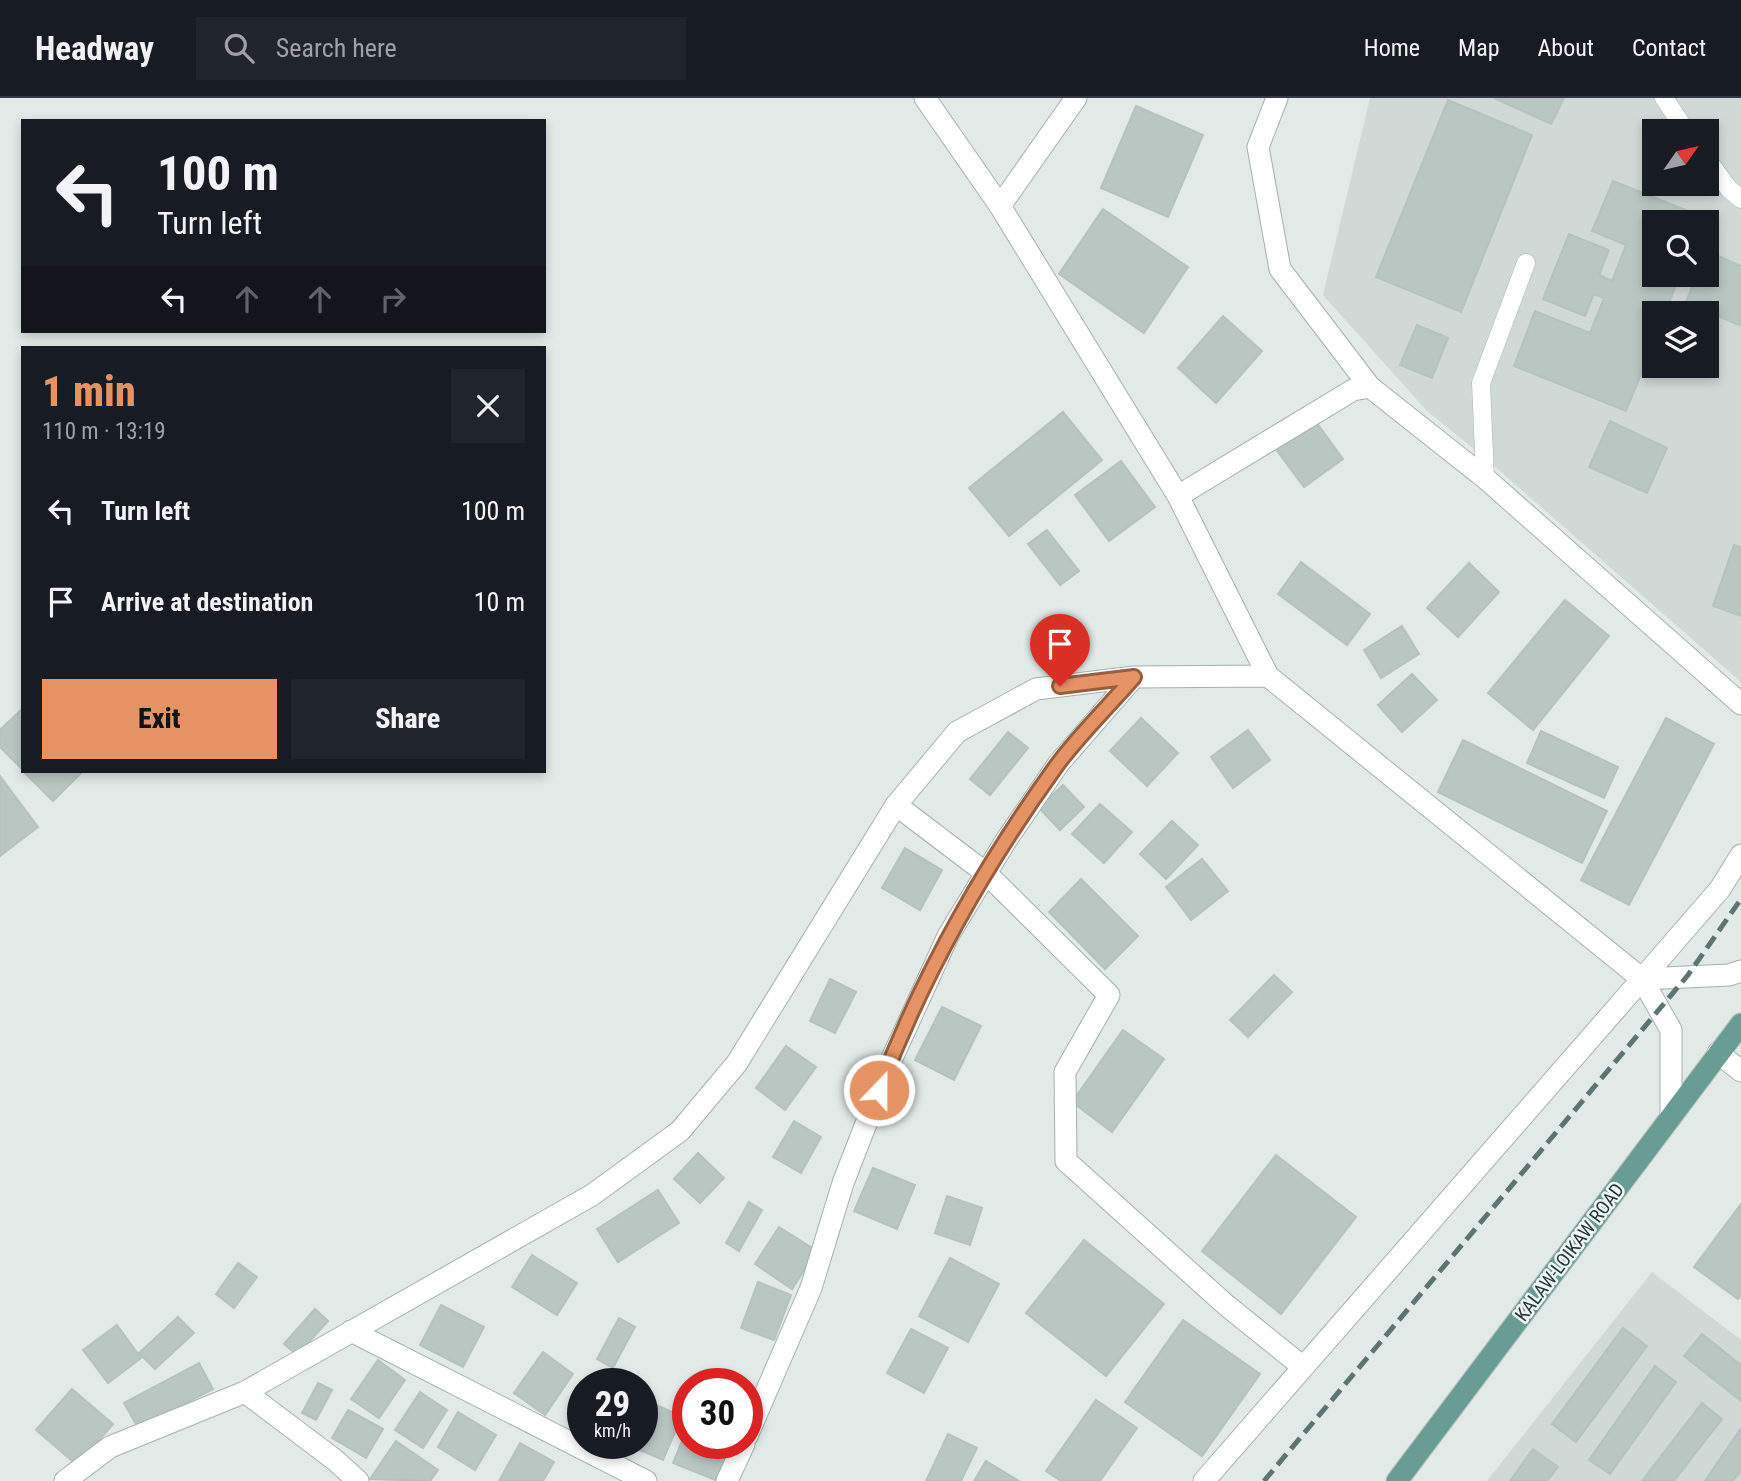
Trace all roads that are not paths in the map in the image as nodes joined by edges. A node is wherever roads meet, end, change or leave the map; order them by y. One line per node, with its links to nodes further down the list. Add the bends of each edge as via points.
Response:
1 (925, 98): 8 (street)
2 (1076, 98): 8 (street)
3 (1277, 98): 10 (street, via 1258,147 1280,269)
4 (1664, 98): 5 (lane)
5 (1678, 119)
6 (1719, 176): 7 (lane)
7 (1741, 199)
8 (1000, 206): 12 (street)
9 (1527, 263): 11 (lane, via 1481,383)
10 (1370, 387): 11 (street); 12 (street, via 1353,390)
11 (1485, 478): 15 (street)
12 (1178, 496): 13 (street)
13 (1268, 676): 14 (street); 20 (street)
14 (1134, 677): 16 (street, via 1036,689 1024,695 957,732); 18 (street, via 1059,763)
15 (1741, 704)
16 (896, 805): 18 (street); 25 (street, via 737,1063 680,1131 592,1195)
17 (1741, 855): 20 (street, via 1720,889)
18 (987, 874): 26 (street, via 1109,995 1065,1072 1066,1161 1226,1305); 28 (street, via 948,936 888,1067 843,1183 811,1288)
19 (1741, 971): 20 (street)
20 (1642, 979): 24 (street, via 1671,1030); 26 (street)
21 (1741, 1024): 22 (main road, KALAW-LOIKAW ROAD)
22 (1718, 1053): 23 (street); 24 (main road, KALAW-LOIKAW ROAD)
23 (1741, 1071)
24 (1671, 1117): 35 (main road, KALAW-LOIKAW ROAD)
25 (351, 1331): 27 (street); 32 (street)
26 (1303, 1367): 34 (street)
27 (245, 1392): 30 (street, via 110,1447); 31 (street)
28 (763, 1399)
29 (737, 1459): 33 (street)
30 (65, 1481)
31 (358, 1481)
32 (646, 1481)
33 (727, 1481)
34 (1204, 1481)
35 (1397, 1481)

